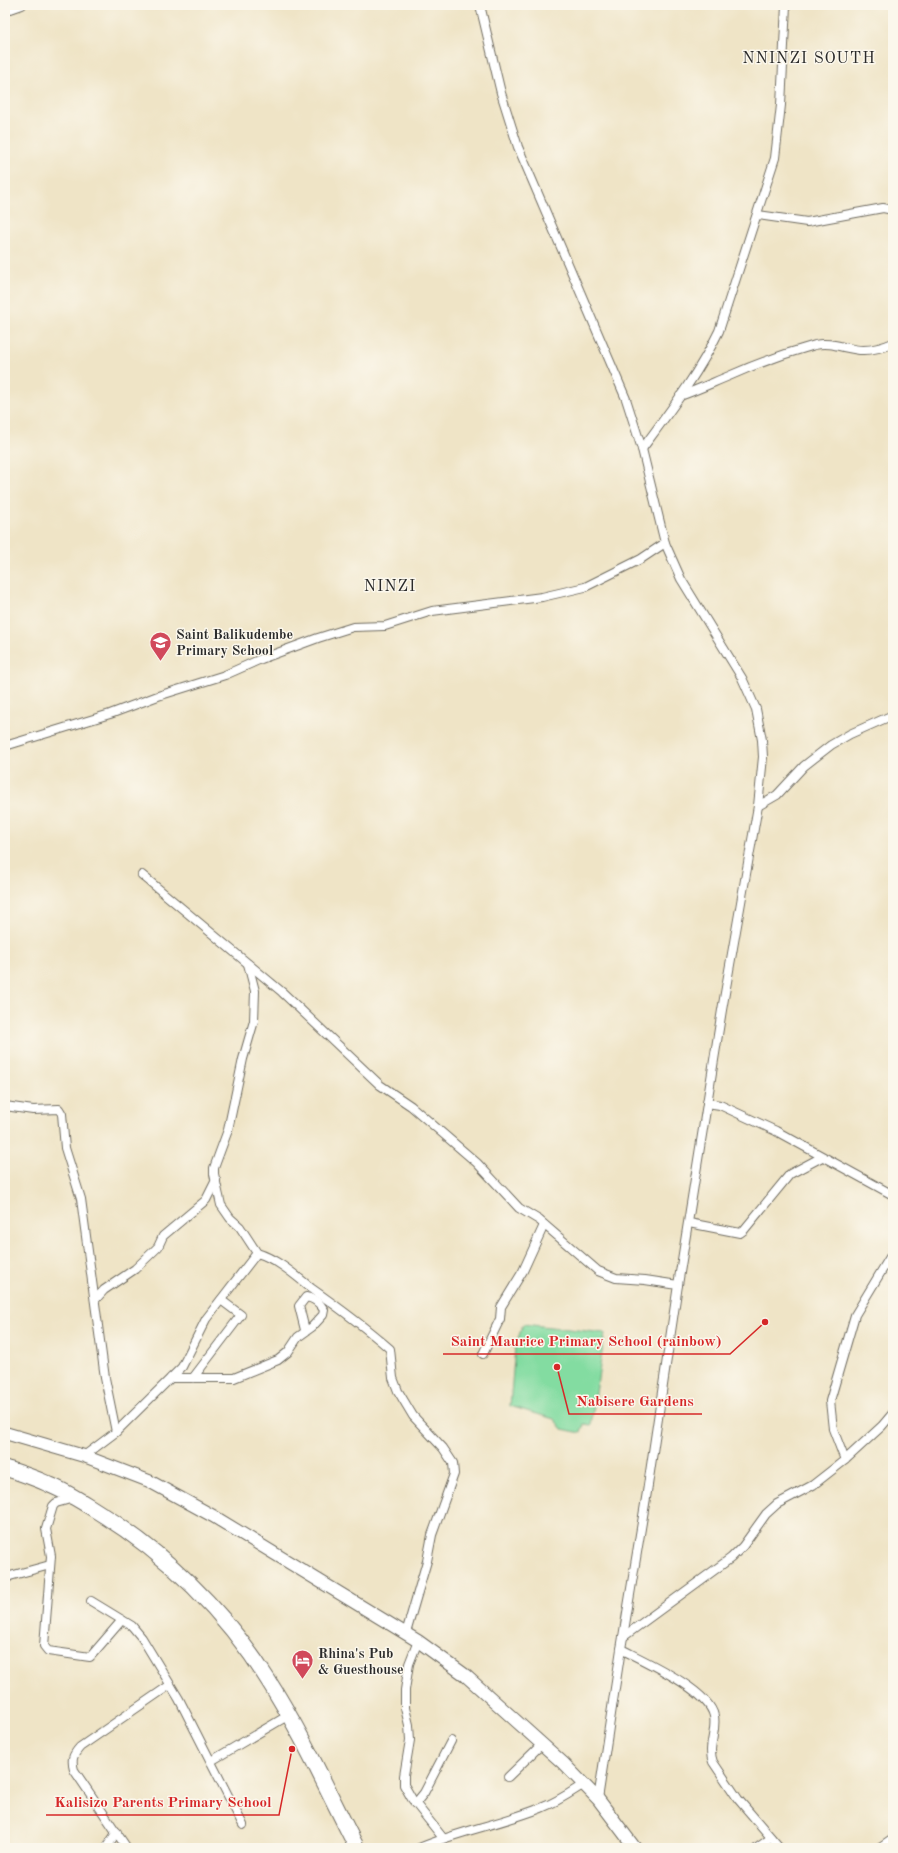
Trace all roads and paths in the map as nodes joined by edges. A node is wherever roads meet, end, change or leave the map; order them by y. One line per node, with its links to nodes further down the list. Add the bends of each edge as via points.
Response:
1 (22, 5): 4 (street)
2 (480, 5): 9 (street, via 501,93 518,147 626,399)
3 (786, 5): 6 (street, via 778,140 772,173)
4 (5, 11)
5 (893, 210): 6 (street, via 883,208 807,222)
6 (758, 215): 8 (street, via 719,331 710,351)
7 (893, 343): 8 (street, via 874,350 817,345 779,356)
8 (680, 396): 9 (street)
9 (642, 449): 10 (street)
10 (665, 543): 12 (street, via 641,559 585,587 542,597 432,611 385,626 353,627 225,675); 13 (street, via 681,578 742,678 756,709 763,757)
11 (893, 714): 13 (street, via 831,745 804,766 777,795)
12 (5, 746)
13 (758, 806): 16 (street)
14 (142, 875): 15 (street)
15 (248, 964): 19 (street, via 256,991 254,1020 242,1059 228,1130 214,1168); 22 (street, via 282,992 380,1085 411,1106 477,1163 519,1208)
16 (707, 1103): 18 (street, via 776,1130); 21 (street)
17 (5, 1106): 26 (street, via 61,1111 65,1148 80,1199)
18 (822, 1157): 20 (street); 21 (street, via 790,1174 740,1233)
19 (216, 1180): 24 (street, via 221,1205); 26 (street, via 206,1200 164,1236 158,1247 135,1269 104,1290)
20 (893, 1195)
21 (689, 1223): 25 (street)
22 (544, 1225): 25 (street, via 607,1276); 29 (street, via 523,1271 501,1307 500,1319)
23 (893, 1252): 36 (street, via 855,1315 830,1401 833,1429)
24 (257, 1253): 27 (street); 43 (street, via 286,1269 390,1349 392,1378 398,1391 413,1416 443,1448 453,1463 454,1474 432,1536 426,1567)
25 (678, 1285): 44 (street)
26 (95, 1300): 33 (street)
27 (221, 1300): 30 (street, via 206,1319 185,1363); 31 (street, via 241,1315)
28 (305, 1330): 31 (street, via 288,1352 271,1363 234,1378)
29 (483, 1354)
30 (172, 1378): 31 (street); 33 (street)
31 (193, 1378)
32 (893, 1413): 36 (street)
33 (116, 1432): 35 (street)
34 (5, 1433): 35 (street)
35 (84, 1456): 43 (street, via 123,1470 182,1498)
36 (845, 1460): 44 (street, via 812,1485 778,1504 766,1514 743,1546 730,1558)
37 (5, 1468): 38 (highway, via 51,1485)
38 (74, 1498): 39 (street, via 56,1503 50,1511 46,1529); 48 (highway, via 122,1526 183,1576 249,1652)
39 (50, 1565): 40 (street, via 10,1576); 42 (street, via 45,1649 90,1657)
40 (5, 1580)
41 (91, 1601): 42 (street)
42 (122, 1620): 47 (street, via 137,1631)
43 (406, 1633): 45 (street)
44 (623, 1637): 46 (street)
45 (418, 1641): 50 (street, via 465,1675); 55 (street, via 409,1664 405,1696 410,1740 404,1785)
46 (621, 1649): 54 (street); 59 (street, via 683,1683 705,1700 715,1724 711,1756 713,1762 738,1799)
47 (170, 1685): 51 (street); 57 (street, via 80,1747 72,1756 74,1770)
48 (289, 1715): 51 (street); 63 (highway)
49 (451, 1741): 55 (street, via 424,1793)
50 (542, 1744): 52 (street); 53 (street)
51 (211, 1761): 56 (street)
52 (508, 1777)
53 (584, 1784): 54 (street); 58 (street, via 543,1807)
54 (598, 1799): 65 (street)
55 (415, 1804): 58 (street)
56 (243, 1825)
57 (117, 1832): 61 (street); 62 (street)
58 (443, 1838): 64 (street)
59 (771, 1838): 66 (street); 67 (street)
60 (893, 1839): 68 (street)
61 (106, 1848)
62 (127, 1848)
63 (357, 1848)
64 (419, 1848)
65 (635, 1848)
66 (757, 1848)
67 (780, 1848)
68 (880, 1848)

